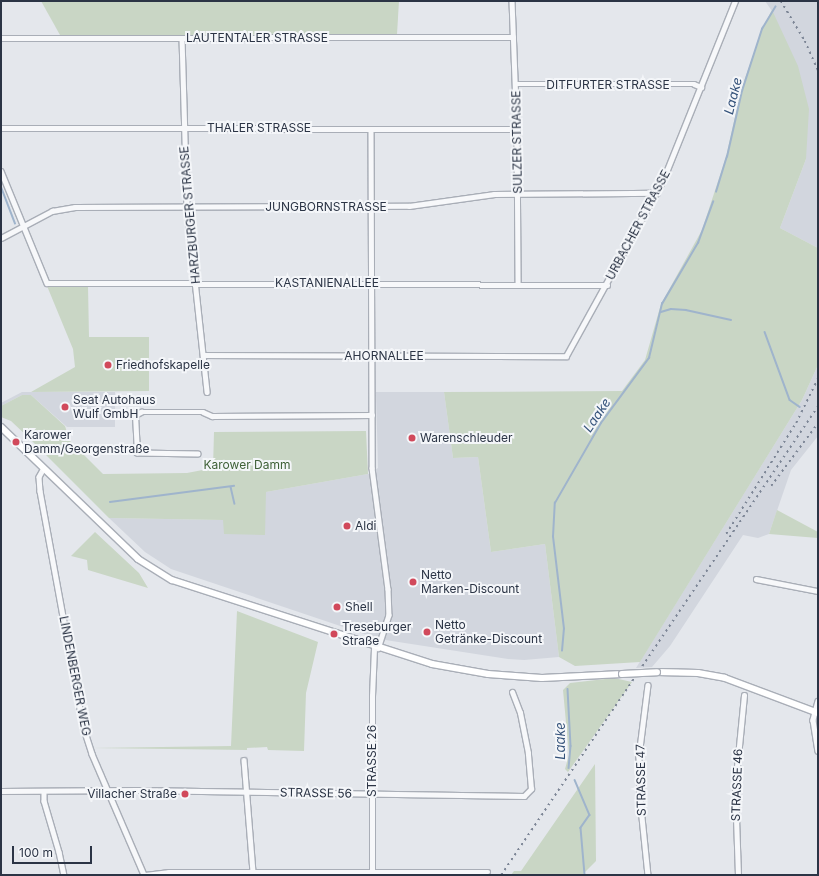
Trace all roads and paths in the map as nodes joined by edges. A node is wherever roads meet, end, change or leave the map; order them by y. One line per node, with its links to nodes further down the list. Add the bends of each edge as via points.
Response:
1 (512, 1): 3 (street, SULZER STRASSE)
2 (735, 1): 7 (street, URBACHER STRASSE)
3 (513, 37): 5 (street, LAUTENTALER STRASSE); 6 (street, SULZER STRASSE)
4 (1, 38): 5 (street, LAUTENTALER STRASSE)
5 (182, 38): 9 (street, HARZBURGER STRASSE)
6 (516, 84): 7 (street, DITFURTER STRASSE, via 694,84); 11 (street, SULZER STRASSE)
7 (701, 87): 13 (street, URBACHER STRASSE)
8 (1, 128): 9 (street, THALER STRASSE)
9 (184, 128): 10 (street, THALER STRASSE); 15 (street, HARZBURGER STRASSE)
10 (371, 129): 11 (street, THALER STRASSE); 16 (street)
11 (517, 129): 14 (street, SULZER STRASSE)
12 (1, 171): 17 (street)
13 (657, 193): 14 (street, JUNGBORNSTRASSE); 22 (street, URBACHER STRASSE)
14 (518, 194): 16 (street, JUNGBORNSTRASSE, via 409,206); 20 (street, SULZER STRASSE)
15 (188, 207): 16 (street, JUNGBORNSTRASSE); 17 (street, JUNGBORNSTRASSE, via 61,208); 21 (street, HARZBURGER STRASSE)
16 (371, 207): 19 (street)
17 (23, 226): 18 (street, JUNGBORNSTRASSE); 21 (street, KASTANIENALLEE, via 48,284)
18 (1, 238)
19 (372, 283): 20 (street, KASTANIENALLEE); 21 (street, KASTANIENALLEE); 24 (street)
20 (518, 283): 22 (street, KASTANIENALLEE)
21 (196, 284): 23 (street, HARZBURGER STRASSE)
22 (607, 284): 25 (street, URBACHER STRASSE)
23 (202, 355): 24 (street, AHORNALLEE); 26 (street, HARZBURGER STRASSE)
24 (372, 356): 25 (street, AHORNALLEE); 27 (street)
25 (566, 356)
26 (207, 392)
27 (372, 415): 30 (street, via 212,416 203,412 141,412 136,415); 35 (street, via 372,468 388,589 388,615)
28 (1, 428): 32 (main road)
29 (91, 449): 30 (street)
30 (136, 449): 31 (street, via 141,454)
31 (198, 454)
32 (44, 468): 35 (main road, via 138,559 165,577); 43 (street, LINDENBERGER WEG, via 38,477 40,491 83,726)
33 (756, 579): 34 (street)
34 (818, 591)
35 (376, 648): 40 (main road, bridge, via 459,670 488,674 572,677 657,672 698,673 725,678); 47 (street, STRASSE 26)
36 (648, 685): 53 (street, STRASSE 47, via 639,756 640,806)
37 (512, 692): 47 (street, STRASSE 56, via 520,713 528,753 531,789 528,795)
38 (744, 695): 54 (street, STRASSE 46, via 735,787)
39 (818, 701): 40 (street)
40 (816, 712): 41 (street, via 813,720)
41 (818, 751)
42 (244, 760): 46 (street)
43 (107, 790): 45 (street, STRASSE 56); 46 (street, STRASSE 56); 52 (street, LINDENBERGER WEG)
44 (1, 791): 45 (street, STRASSE 56)
45 (44, 791): 51 (street, via 44,801)
46 (247, 792): 47 (street, STRASSE 56); 48 (street)
47 (371, 794): 50 (street, STRASSE 26)
48 (253, 872): 50 (street); 52 (street, via 169,872)
49 (488, 872): 50 (street)
50 (372, 873)
51 (64, 875)
52 (145, 875)
53 (648, 875)
54 (738, 875)

